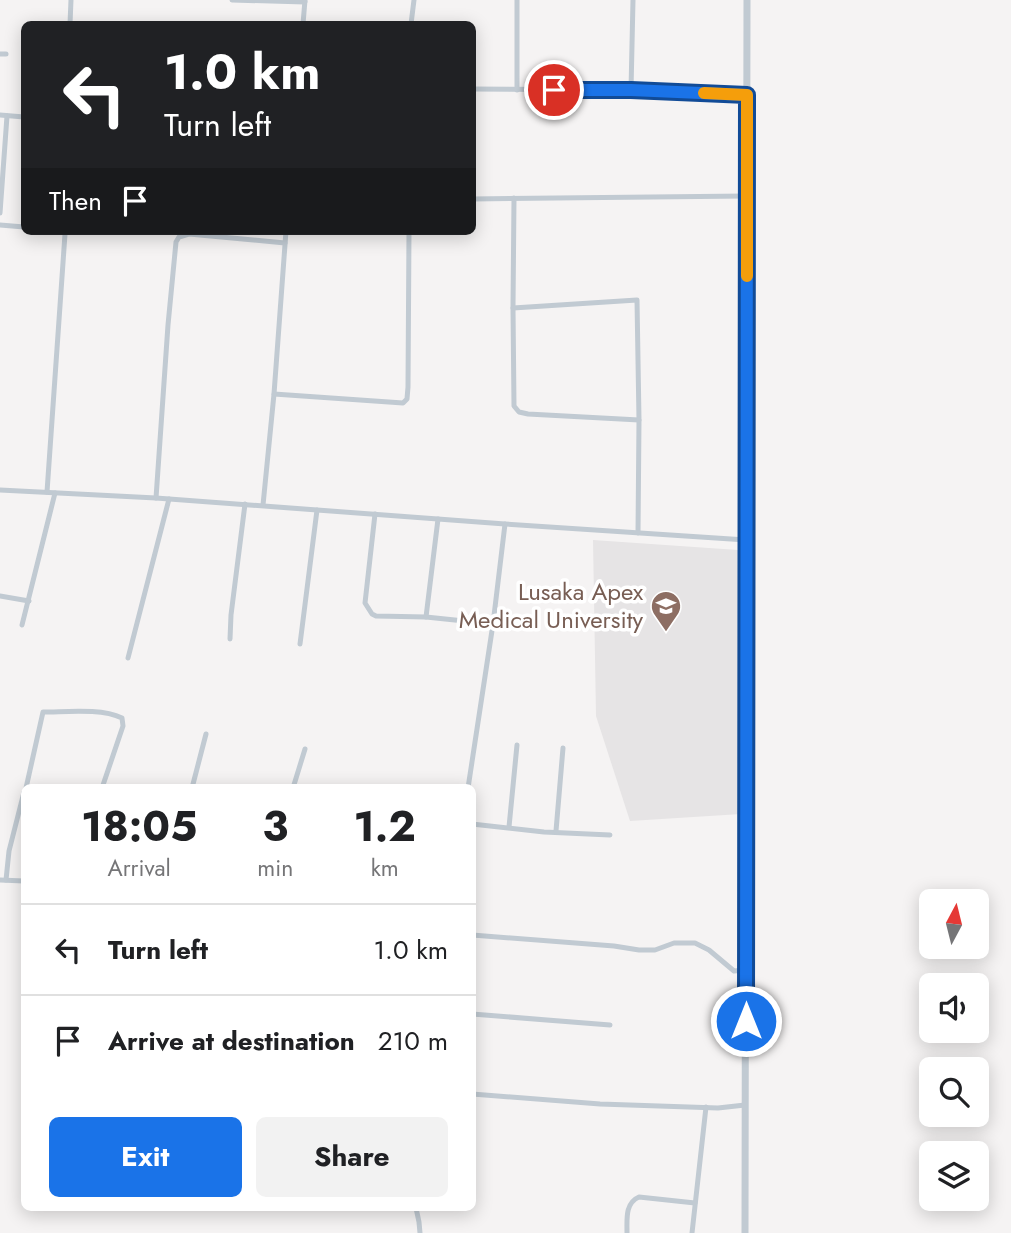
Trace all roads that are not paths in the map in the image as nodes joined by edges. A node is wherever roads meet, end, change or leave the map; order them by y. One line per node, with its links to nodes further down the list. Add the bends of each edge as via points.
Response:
1 (71, 0): 8 (street)
2 (233, 0): 7 (street)
3 (414, 0): 10 (street)
4 (517, 0): 12 (street)
5 (634, 0): 13 (street)
6 (747, 0): 14 (street)
7 (305, 1): 9 (street)
8 (69, 21)
9 (303, 21)
10 (411, 21)
11 (476, 89): 12 (street)
12 (517, 90): 13 (street)
13 (631, 90): 14 (street)
14 (747, 95): 16 (street)
15 (4, 115): 19 (street)
16 (746, 196): 17 (street); 43 (street)
17 (514, 198): 18 (street); 28 (street)
18 (476, 199)
19 (0, 213)
20 (0, 225): 21 (street)
21 (21, 227)
22 (65, 235): 32 (street)
23 (185, 235): 34 (street, via 176,242)
24 (199, 235): 27 (street)
25 (286, 235): 27 (street)
26 (409, 235): 29 (street, via 407,399 403,403)
27 (285, 243): 29 (street)
28 (513, 308): 30 (street, via 514,406 519,412); 30 (street, via 637,300)
29 (274, 394): 37 (street)
30 (639, 420): 42 (street)
31 (0, 490): 32 (street)
32 (47, 492): 33 (street)
33 (55, 493): 34 (street); 45 (street)
34 (156, 498): 35 (street)
35 (169, 499): 36 (street); 51 (street)
36 (245, 504): 37 (street); 49 (street)
37 (263, 505): 38 (street)
38 (317, 510): 39 (street); 50 (street)
39 (375, 514): 40 (street); 46 (street, via 365,603 376,616)
40 (438, 519): 41 (street); 46 (street)
41 (505, 524): 42 (street); 47 (street)
42 (638, 533): 43 (street)
43 (746, 540): 69 (street)
44 (0, 596): 45 (street)
45 (29, 601): 48 (street)
46 (426, 617): 47 (street)
47 (493, 624): 60 (street)
48 (22, 625)
49 (230, 639)
50 (300, 644)
51 (128, 658)
52 (205, 734): 58 (street)
53 (517, 745): 63 (street)
54 (563, 748): 64 (street)
55 (304, 749): 59 (street)
56 (26, 784): 57 (street, via 43,712 122,718)
57 (103, 784)
58 (192, 784)
59 (294, 784)
60 (469, 784)
61 (21, 805): 66 (street)
62 (476, 824): 63 (street)
63 (509, 827): 64 (street)
64 (556, 831): 65 (street)
65 (610, 835)
66 (3, 880): 67 (street)
67 (21, 881)
68 (476, 935): 69 (street, via 639,950 695,943 734,971)
69 (746, 970): 73 (street)
70 (476, 1014): 71 (street)
71 (610, 1025)
72 (476, 1094): 74 (street)
73 (745, 1105): 74 (street); 80 (street)
74 (706, 1108): 75 (street)
75 (695, 1203): 78 (street, via 634,1199 628,1208); 79 (street)
76 (417, 1211): 77 (street)
77 (420, 1233)
78 (627, 1233)
79 (692, 1233)
80 (745, 1233)

